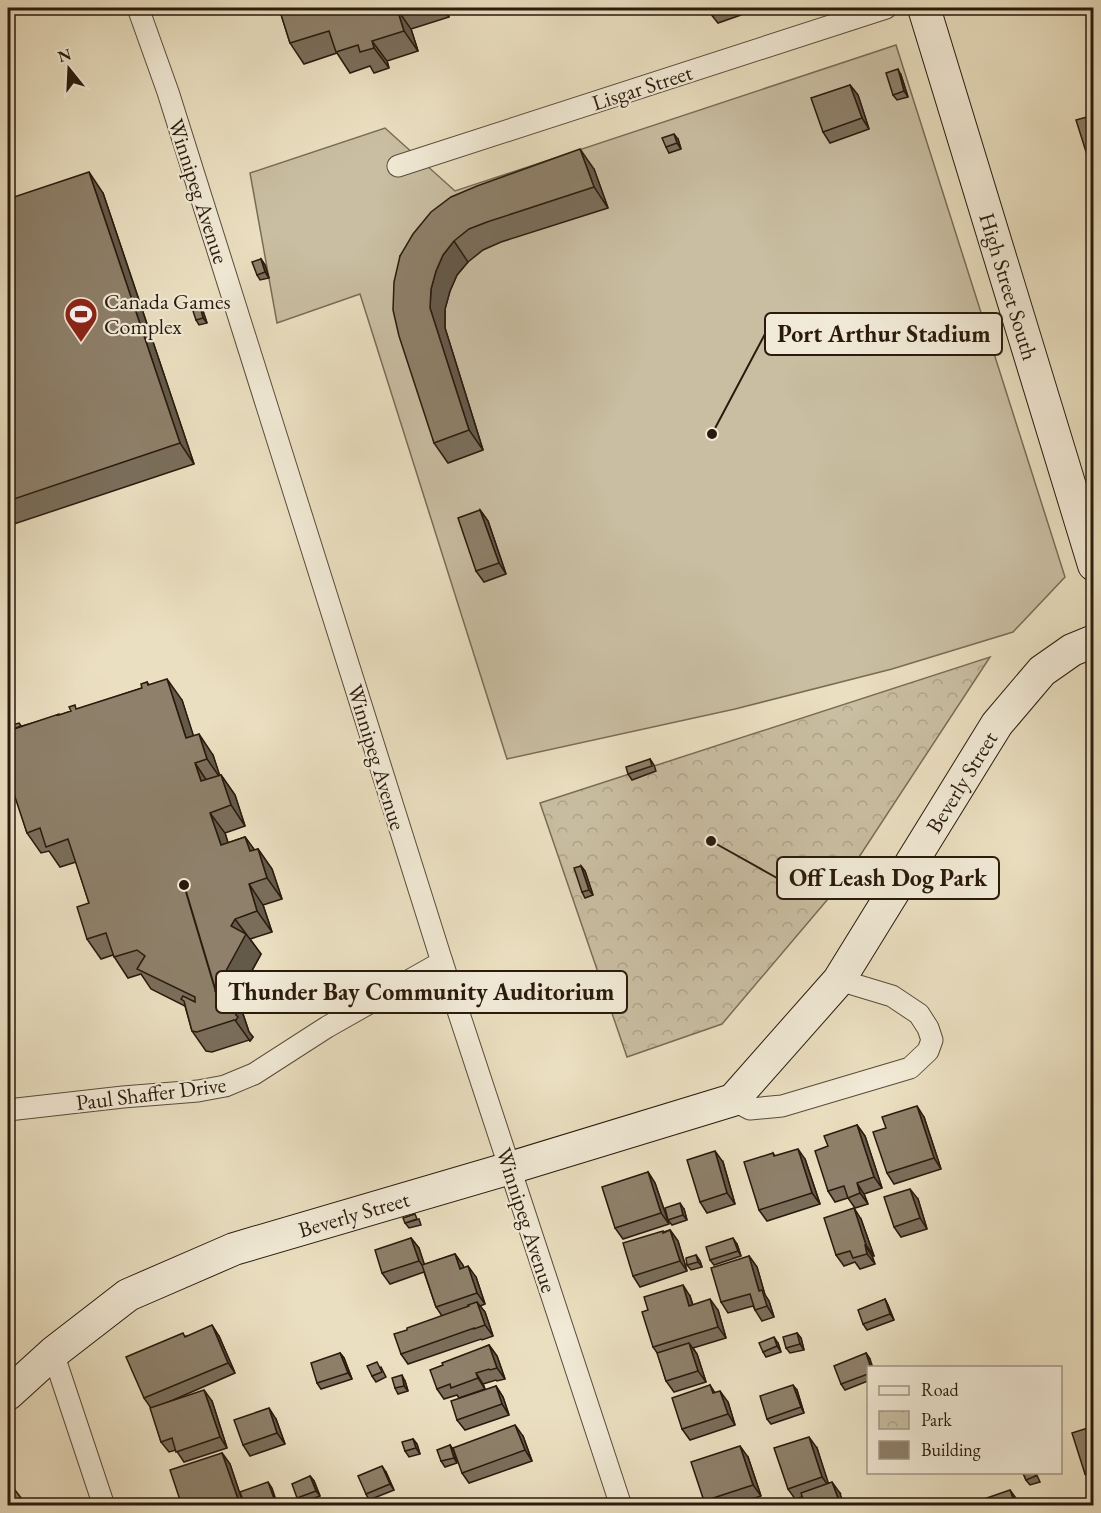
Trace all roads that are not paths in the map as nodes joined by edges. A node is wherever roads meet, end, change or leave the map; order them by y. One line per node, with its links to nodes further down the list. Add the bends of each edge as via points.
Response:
1 (138, 8): 7 (street, Winnipeg Avenue, via 168,92)
2 (886, 8): 4 (street, Lisgar Street)
3 (924, 8): 5 (street, High Street South)
4 (398, 166)
5 (1094, 565)
6 (1094, 641): 8 (street, Beverly Street, via 1072,650 1042,671 997,724)
7 (442, 962): 10 (street, Paul Shaffer Drive, via 327,1027 254,1074 225,1086); 11 (street, Winnipeg Avenue)
8 (839, 980): 9 (street, Beverly Street); 9 (street, via 892,996 920,1014 932,1040 928,1051 910,1068 782,1106 750,1109)
9 (733, 1100): 11 (street, Beverly Street)
10 (8, 1110)
11 (510, 1168): 12 (street, Beverly Street, via 234,1249 128,1295); 15 (street, Winnipeg Avenue)
12 (53, 1353): 13 (street, Beverly Street); 14 (street)
13 (8, 1394)
14 (104, 1506)
15 (621, 1506)

